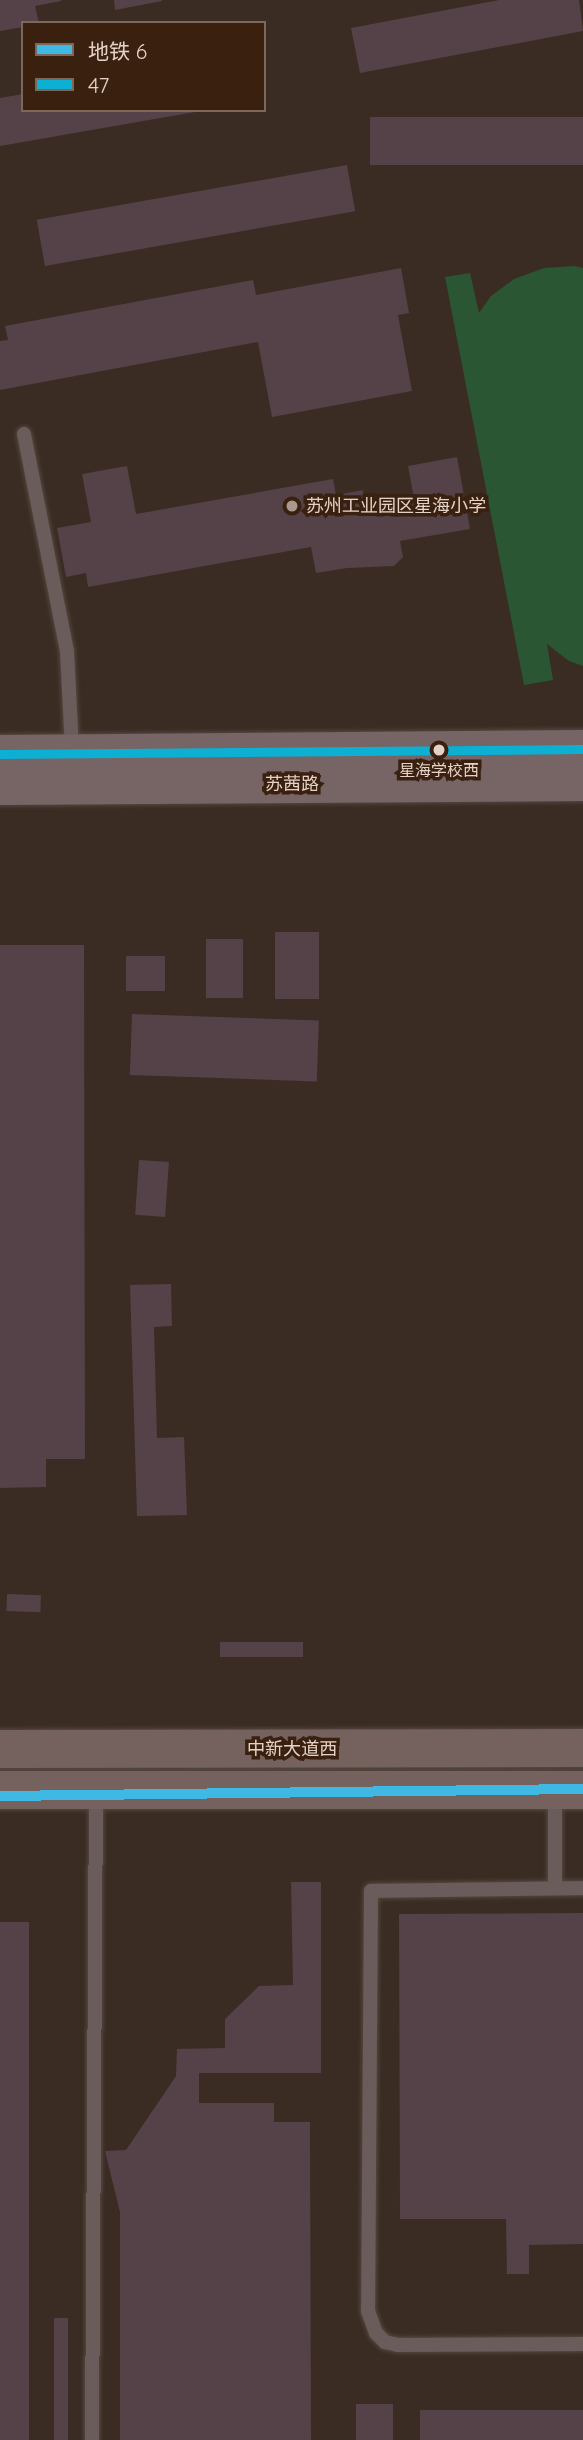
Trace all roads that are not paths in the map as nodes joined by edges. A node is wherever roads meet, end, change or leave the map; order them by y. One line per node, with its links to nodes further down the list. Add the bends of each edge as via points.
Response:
1 (24, 434): 4 (lane, via 67,651)
2 (583, 749): 4 (main road, 苏茜路)
3 (0, 754): 4 (main road, 苏茜路)
4 (72, 754)
5 (583, 782): 6 (main road, 苏茜路)
6 (0, 786)
7 (583, 1748): 8 (main road, 中新大道西)
8 (0, 1749)
9 (0, 1790): 10 (main road)
10 (96, 1791): 11 (main road); 15 (lane)
11 (569, 1791): 12 (lane)
12 (555, 1888): 13 (lane); 14 (lane, via 370,1891 368,2311 376,2333 385,2342 398,2345)
13 (583, 1888)
14 (583, 2344)
15 (92, 2440)

